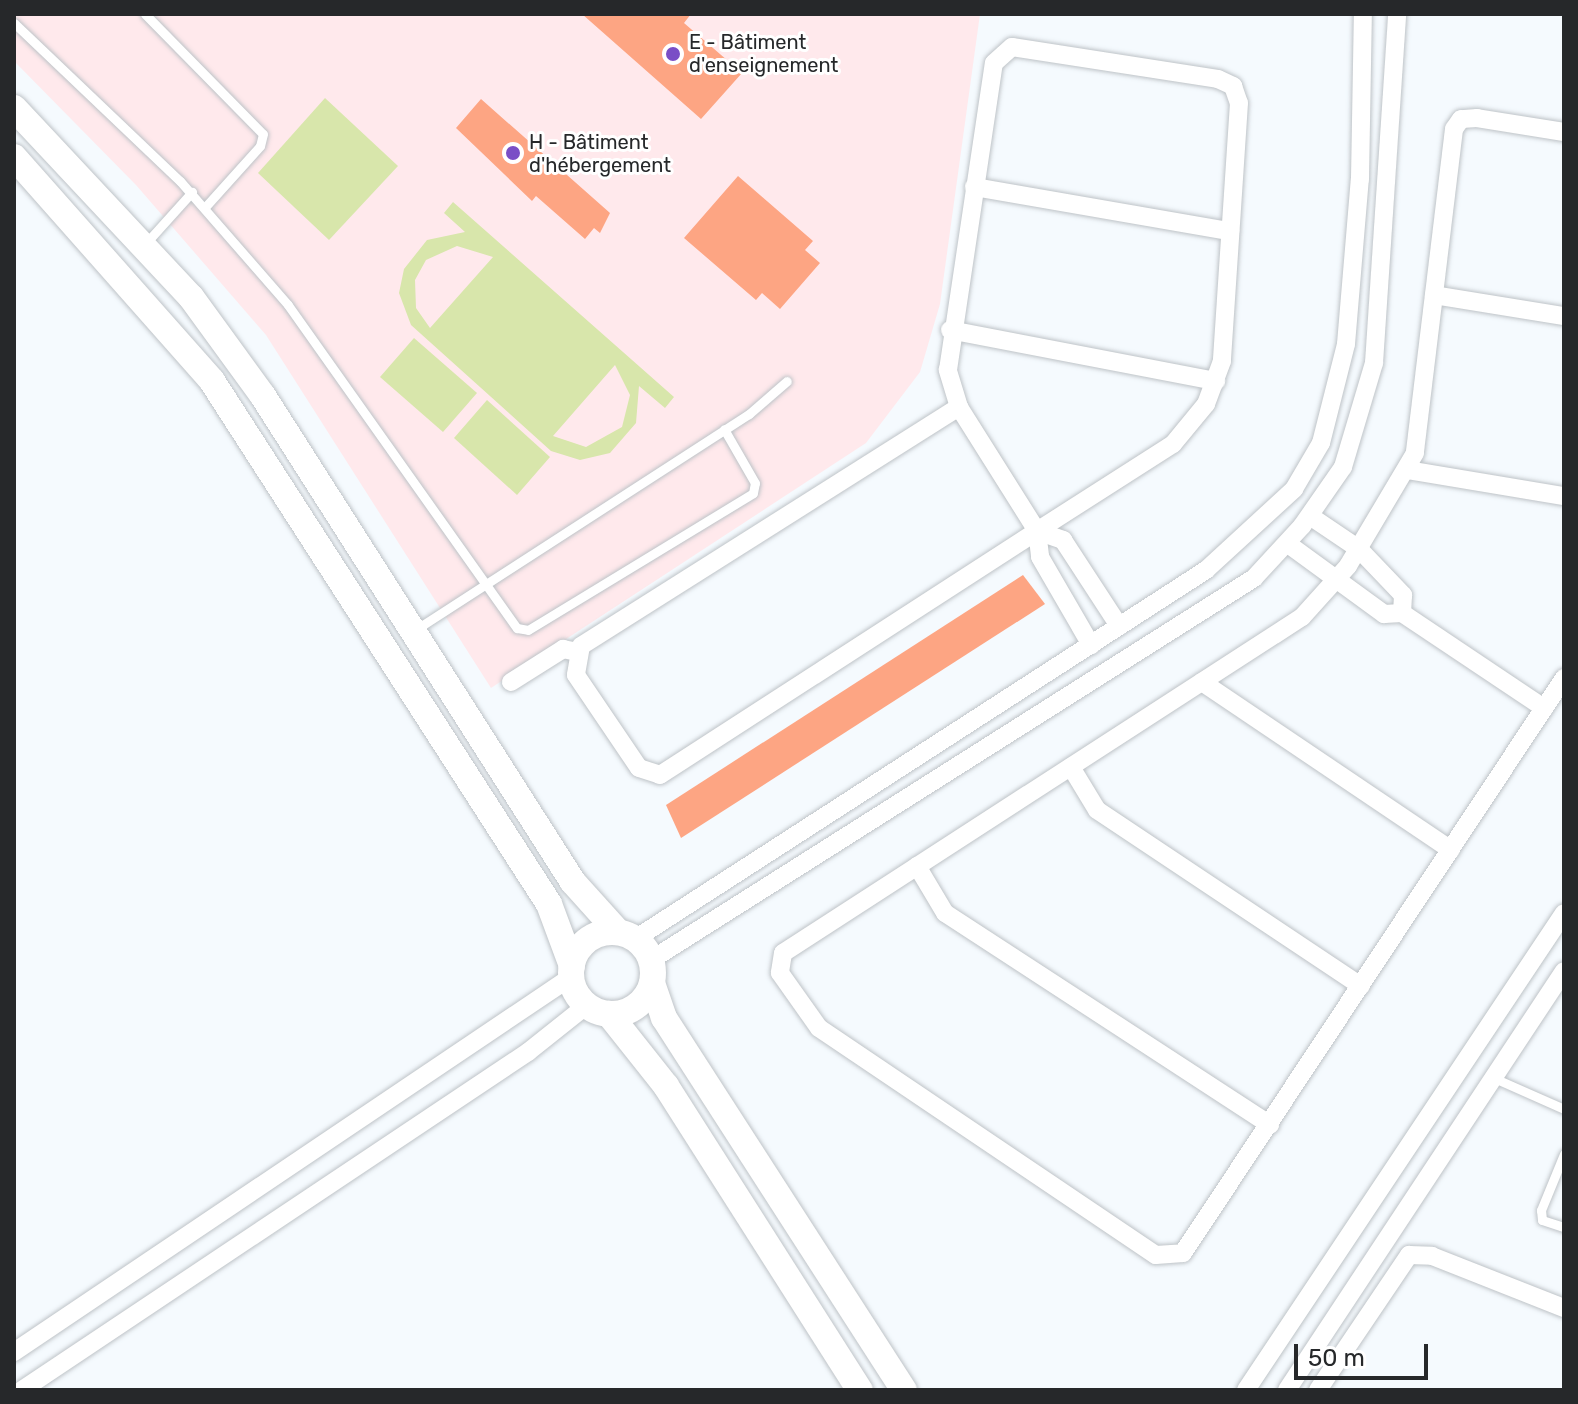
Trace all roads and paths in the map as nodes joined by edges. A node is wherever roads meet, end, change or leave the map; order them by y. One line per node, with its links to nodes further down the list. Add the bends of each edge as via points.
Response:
1 (145, 14): 10 (lane, via 262,130 260,146)
2 (1363, 14): 14 (street, via 1360,179)
3 (1397, 14): 15 (street)
4 (14, 23): 9 (lane)
5 (14, 108): 12 (main road)
6 (1564, 132): 13 (street, via 1461,119 1454,129)
7 (14, 157): 48 (main road, via 212,381 549,904)
8 (974, 187): 11 (street); 11 (street, via 994,63 1012,47 1218,79 1233,86 1239,103); 17 (street)
9 (192, 192): 10 (lane); 12 (lane)
10 (205, 207): 29 (lane, via 296,315)
11 (1230, 231): 19 (street)
12 (146, 243): 32 (main road, via 263,396)
13 (1434, 295): 16 (street); 22 (street)
14 (1347, 314): 15 (street); 31 (street, via 1331,415 1294,489 1229,553)
15 (1377, 316): 24 (street, via 1374,363 1356,435)
16 (1564, 316)
17 (950, 330): 19 (street); 20 (street, via 948,370)
18 (787, 381): 21 (lane)
19 (1216, 381): 25 (street, via 1173,444)
20 (959, 407): 25 (street); 34 (street)
21 (724, 429): 29 (lane); 29 (lane, via 756,485 737,505 528,630 510,622)
22 (1408, 470): 23 (street); 27 (street)
23 (1564, 496)
24 (1310, 516): 26 (street); 27 (street)
25 (1037, 531): 31 (street, via 1063,540); 33 (street, via 1040,557); 34 (street, via 660,775 639,768 576,675)
26 (1288, 544): 28 (street); 41 (street, via 1244,584)
27 (1359, 549): 28 (street); 30 (street, via 1403,595)
28 (1338, 577): 30 (street, via 1384,614); 37 (street, via 1302,617)
29 (483, 584): 32 (lane)
30 (1402, 613): 38 (street)
31 (1119, 626): 33 (street)
32 (415, 630): 45 (main road, via 573,882)
33 (1091, 645): 40 (street)
34 (577, 652): 36 (street, via 563,649)
35 (1564, 678): 38 (street)
36 (511, 682)
37 (1202, 682): 39 (street); 42 (street)
38 (1544, 708): 42 (street)
39 (1071, 767): 43 (street); 49 (street, via 1097,810)
40 (893, 775): 41 (street); 45 (street)
41 (905, 799): 46 (street)
42 (1451, 850): 49 (street)
43 (917, 866): 53 (street, via 945,913); 53 (street, via 779,959 790,994 819,1028 1167,1258 1193,1240)
44 (1564, 913): 63 (street)
45 (627, 936): 46 (main road); 48 (main road, via 593,936)
46 (652, 971): 50 (main road, via 641,1003); 62 (main road, via 664,1018)
47 (1564, 971): 51 (street)
48 (571, 972): 50 (main road); 54 (street)
49 (1361, 986): 53 (street)
50 (598, 1010): 56 (street); 61 (main road, via 666,1086)
51 (1493, 1077): 52 (lane); 64 (street)
52 (1564, 1109)
53 (1270, 1125)
54 (348, 1130): 56 (street); 59 (street)
55 (1564, 1154): 57 (lane, via 1541,1210 1542,1220)
56 (367, 1159): 60 (street)
57 (1564, 1227)
58 (1564, 1308): 65 (street, via 1432,1256 1409,1255)
59 (14, 1352)
60 (22, 1390)
61 (860, 1390)
62 (904, 1390)
63 (1246, 1390)
64 (1287, 1390)
65 (1318, 1390)

